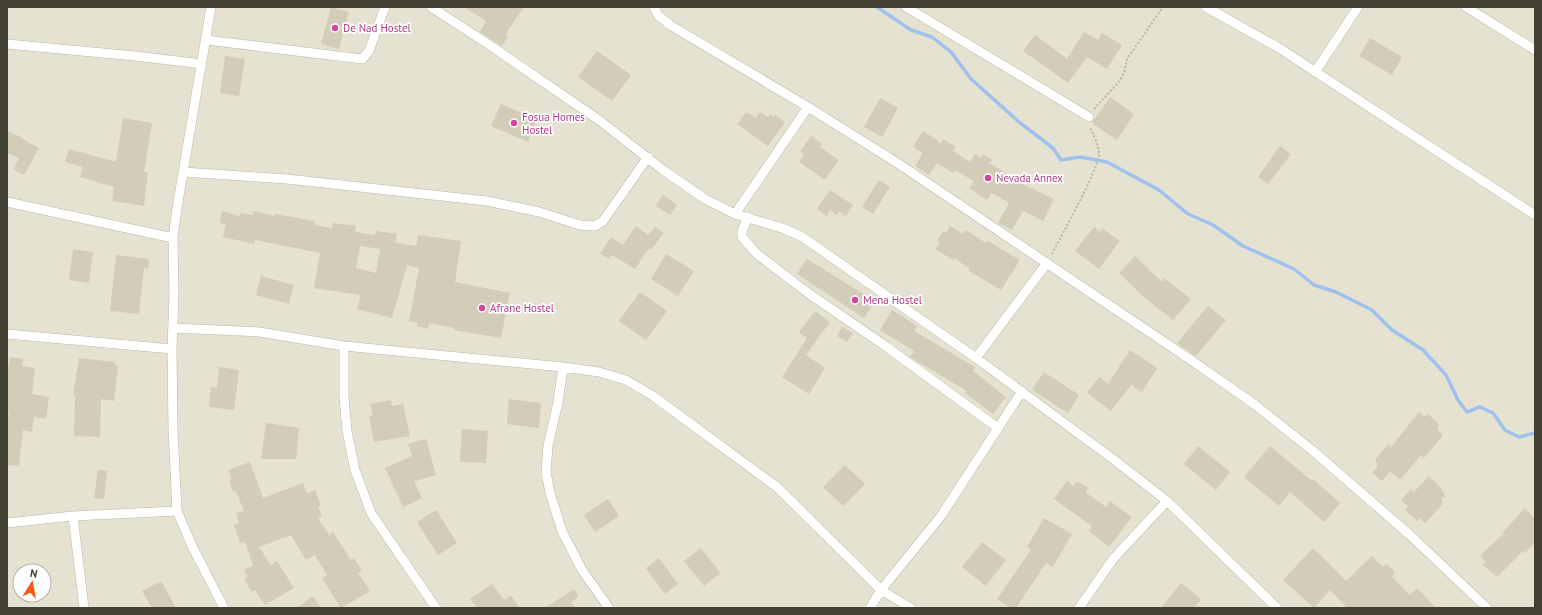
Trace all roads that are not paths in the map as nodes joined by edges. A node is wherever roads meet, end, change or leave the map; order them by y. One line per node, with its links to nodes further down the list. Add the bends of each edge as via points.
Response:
1 (211, 7): 9 (street)
2 (385, 7): 9 (street, via 369,51 362,59)
3 (431, 7): 16 (street, via 599,120)
4 (654, 7): 14 (street, via 658,15 670,25)
5 (906, 7): 15 (street)
6 (1206, 7): 13 (street)
7 (1358, 7): 13 (street)
8 (1466, 7): 11 (street)
9 (206, 40): 12 (street)
10 (7, 44): 12 (street)
11 (1535, 50)
12 (202, 64): 17 (street)
13 (1315, 72): 20 (street)
14 (808, 107): 19 (street); 23 (street, via 899,164)
15 (1089, 117)
16 (648, 158): 17 (street, via 603,222 595,226 580,225 539,212 487,201 287,179); 19 (street, via 705,199)
17 (184, 172): 22 (street)
18 (7, 202): 22 (street)
19 (735, 214): 21 (street)
20 (1535, 215)
21 (748, 217): 28 (street, via 801,236); 31 (street, via 742,237 757,254)
22 (173, 238): 24 (street)
23 (1047, 263): 28 (street); 45 (street, via 1254,404 1312,450 1410,535)
24 (173, 328): 26 (street, via 259,332); 27 (street)
25 (7, 334): 27 (street)
26 (344, 346): 29 (street); 39 (street, via 346,431 355,470 371,513)
27 (172, 349): 33 (street)
28 (976, 358): 30 (street)
29 (563, 367): 36 (street, via 599,372 626,380 653,396 777,487); 40 (street, via 548,446 546,472 550,493 562,531 582,570)
30 (1022, 391): 31 (street); 32 (street)
31 (998, 428): 36 (street, via 941,516)
32 (1167, 501): 43 (street, via 1113,559); 44 (street)
33 (177, 511): 34 (street); 38 (street)
34 (73, 516): 35 (street); 37 (street)
35 (7, 523)
36 (881, 590): 41 (street); 42 (street)
37 (84, 608)
38 (224, 608)
39 (436, 608)
40 (609, 608)
41 (870, 608)
42 (911, 608)
43 (1079, 608)
44 (1277, 608)
45 (1487, 608)

